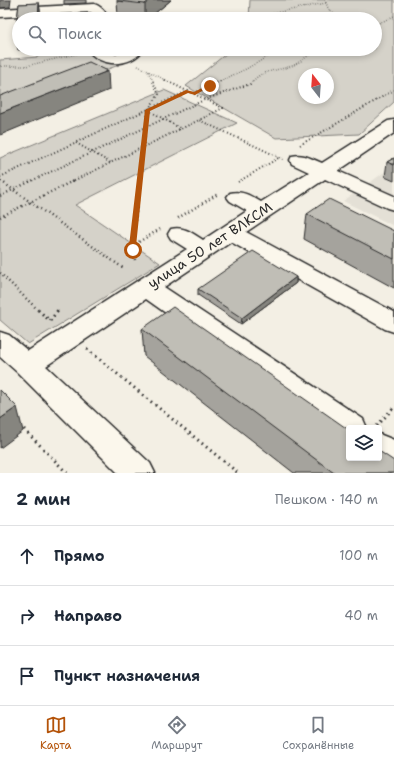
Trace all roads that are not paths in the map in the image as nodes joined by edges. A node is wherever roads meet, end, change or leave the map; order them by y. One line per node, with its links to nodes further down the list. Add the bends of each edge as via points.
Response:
1 (53, 5): 2 (street, via 94,8); 3 (street)
2 (98, 12)
3 (0, 13)
4 (108, 56): 5 (street, via 116,60)
5 (127, 56)
6 (394, 125): 7 (street, улица 50 лет ВЛКСМ)
7 (384, 142): 9 (street, улица 50 лет ВЛКСМ)
8 (293, 155): 9 (street)
9 (322, 171): 11 (street); 12 (street, улица 50 лет ВЛКСМ)
10 (230, 192): 12 (street)
11 (394, 204)
12 (262, 211): 14 (street, улица 50 лет ВЛКСМ)
13 (172, 227): 15 (street)
14 (230, 232): 15 (street, улица 50 лет ВЛКСМ); 17 (street)
15 (203, 250): 16 (street, улица 50 лет ВЛКСМ)
16 (146, 287): 19 (street, улица 50 лет ВЛКСМ); 20 (street)
17 (394, 323)
18 (0, 342): 19 (street)
19 (27, 365): 23 (street)
20 (348, 425)
21 (382, 449): 22 (street)
22 (394, 457)
23 (139, 473)

